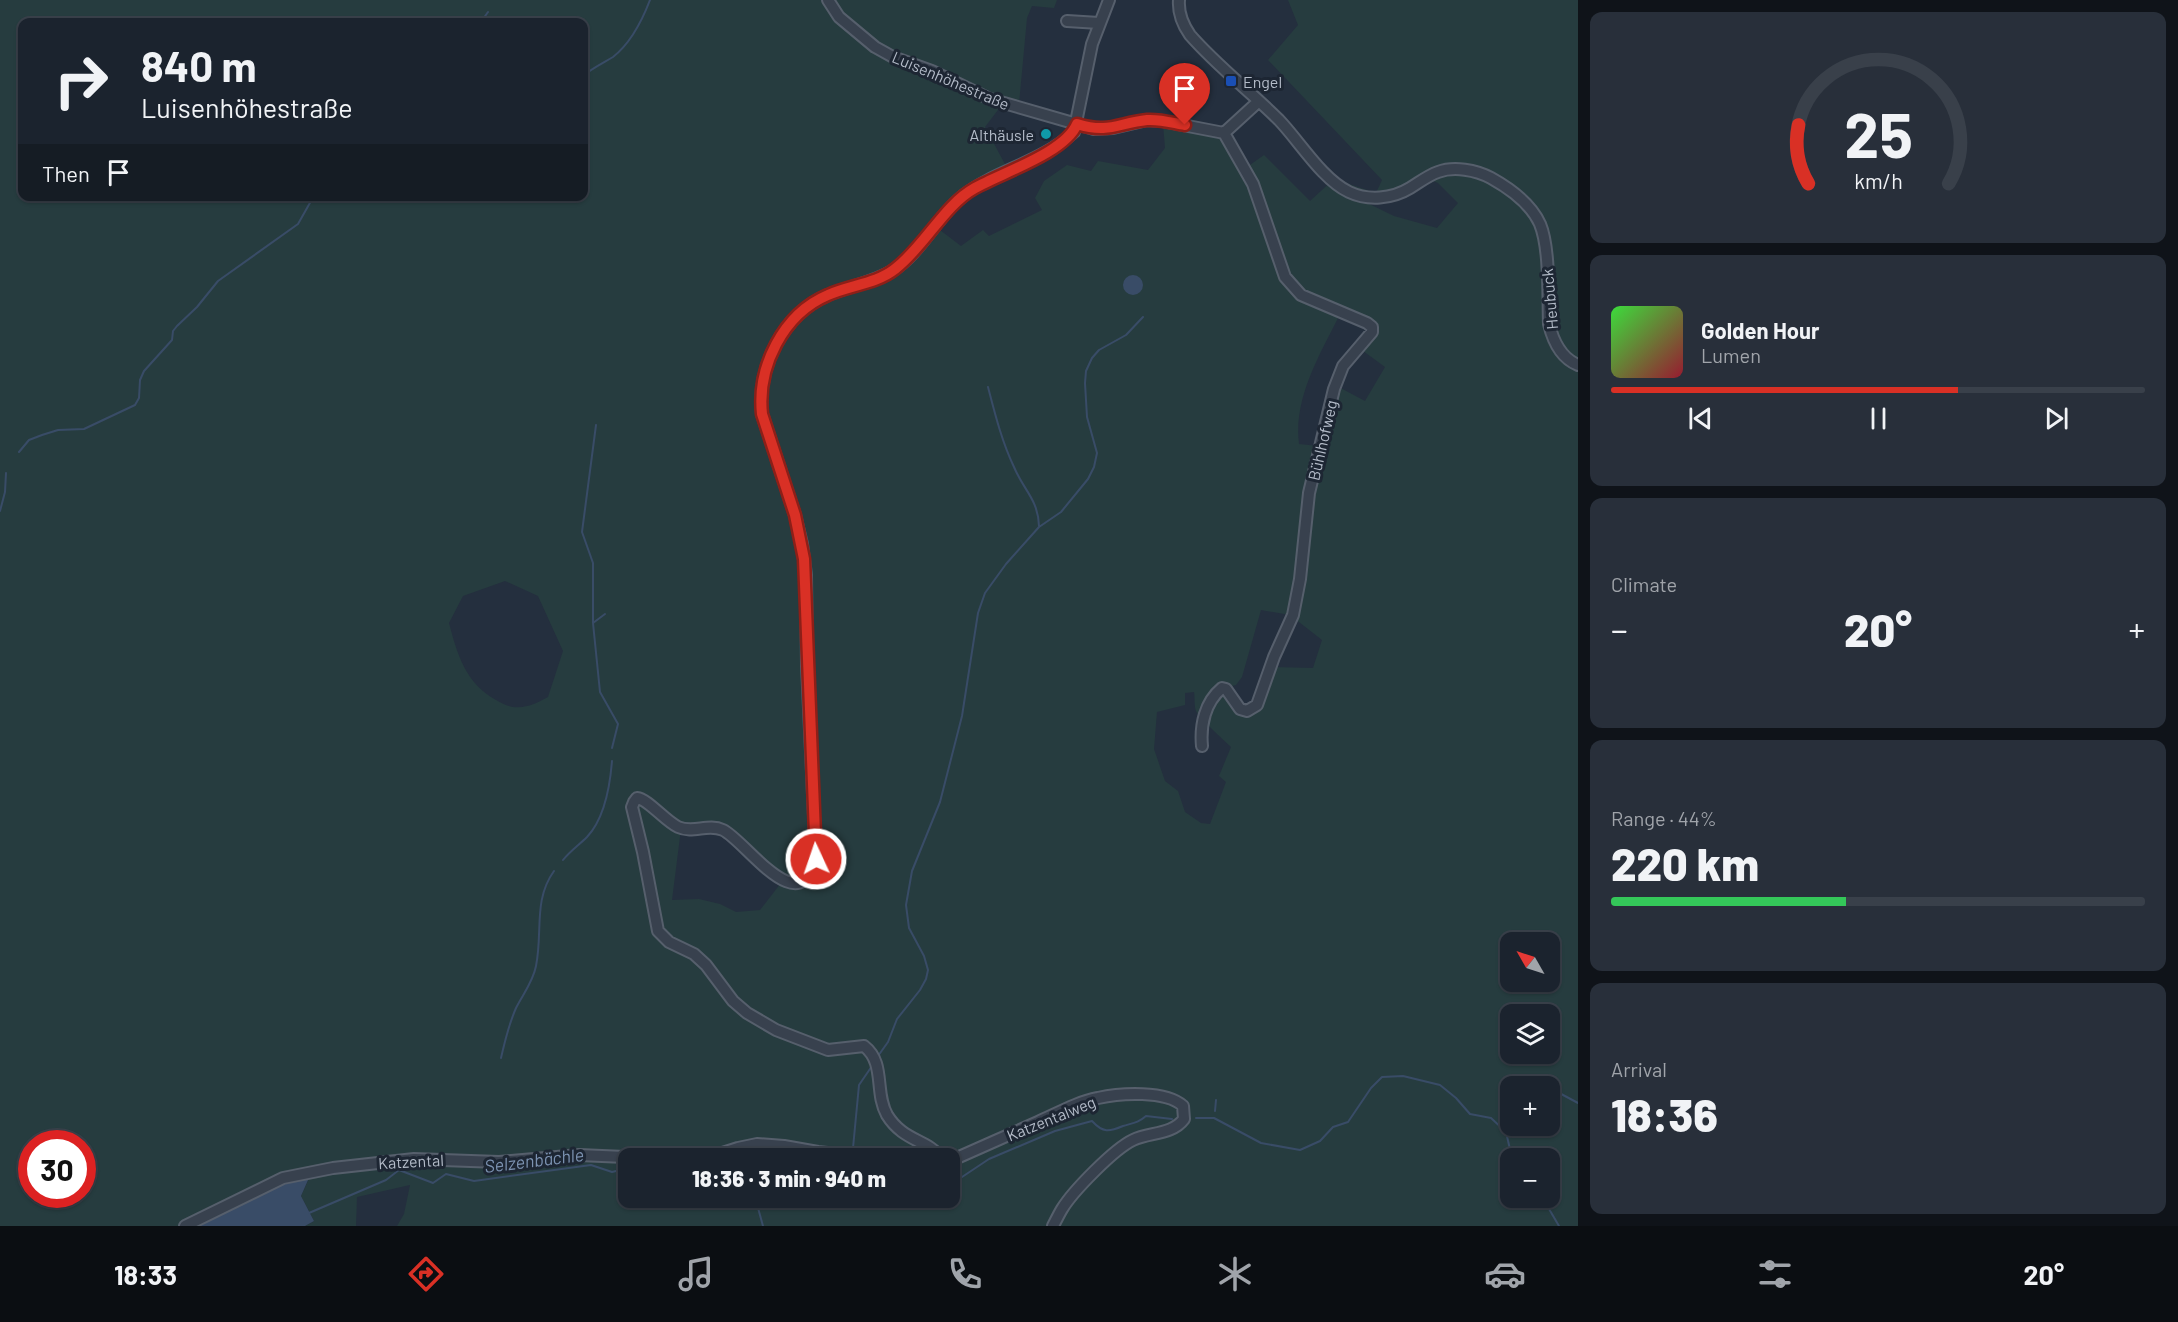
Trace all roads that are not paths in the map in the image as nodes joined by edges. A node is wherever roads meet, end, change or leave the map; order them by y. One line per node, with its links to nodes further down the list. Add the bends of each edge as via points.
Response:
1 (828, 0): 7 (street, Luisenhöhestraße, via 839,17 874,47 893,57 990,99)
2 (1109, 0): 5 (street)
3 (1179, 0): 6 (street, via 1178,7 1190,35)
4 (1067, 21): 5 (street)
5 (1099, 23): 7 (street)
6 (1259, 101): 8 (street); 9 (street, Heubuck, via 1330,178 1349,192 1365,197 1394,195 1440,171 1460,169 1485,175 1520,198 1540,223 1552,337 1558,349)
7 (1077, 124): 8 (street, Luisenhöhestraße, via 1094,129 1113,128 1147,120); 13 (street, via 1066,139 1040,156 961,198 894,270 817,300 779,339 765,370 760,397 762,414 795,515 806,575 816,859 813,872 791,882 777,877 723,830 681,829 643,799 638,798 632,807 658,931 669,942 694,954 747,1013 828,1050 864,1046 877,1062 885,1112 894,1126)
8 (1224, 133): 10 (street, Bühlhofweg, via 1253,184 1285,277 1301,295 1367,323 1372,332 1343,366 1334,389 1310,493 1293,615 1261,697 1247,711 1240,709 1226,689 1214,694 1202,726)
9 (1578, 365)
10 (1202, 746)
11 (742, 1148): 12 (street, via 757,1144)
12 (795, 1148)
13 (927, 1148)
14 (618, 1157): 16 (street, Katzental, via 579,1155 499,1162 414,1159 333,1168 283,1178)
15 (960, 1157): 17 (street, Katzentalweg, via 1099,1097 1160,1096 1183,1106 1184,1119 1179,1125 1133,1140 1116,1151 1072,1197)
16 (185, 1226)
17 (1053, 1226)

